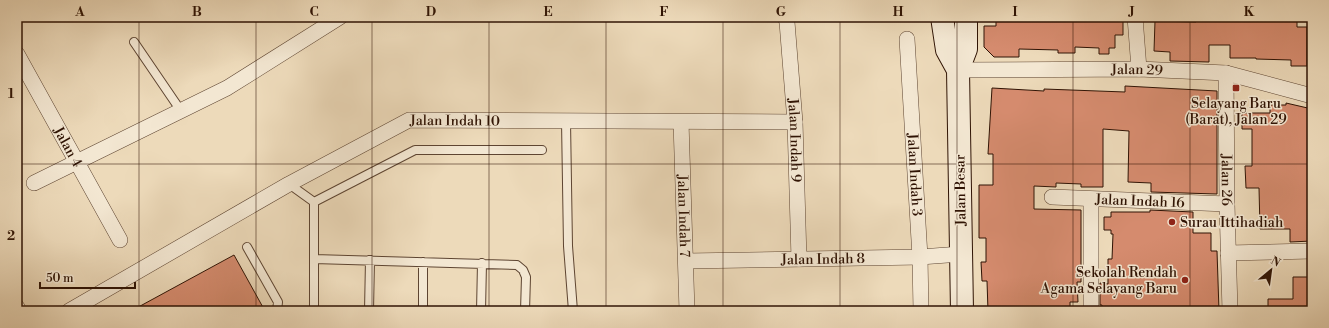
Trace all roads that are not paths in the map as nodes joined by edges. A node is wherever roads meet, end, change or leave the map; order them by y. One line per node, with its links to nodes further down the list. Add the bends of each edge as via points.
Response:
1 (340, 17): 13 (street, via 227,88)
2 (942, 17): 10 (street, via 947,50)
3 (966, 17): 10 (street, via 966,49)
4 (1135, 17): 9 (street)
5 (786, 20): 16 (street, Jalan Indah 9)
6 (906, 39): 30 (street, Jalan Indah 3)
7 (134, 42): 13 (lane)
8 (17, 54): 18 (street, Jalan 4)
9 (1139, 69): 10 (street, Jalan 29); 11 (street, Jalan 29)
10 (958, 70): 29 (street, Jalan Besar)
11 (1226, 73): 12 (street, Jalan 29); 24 (street, Jalan 26)
12 (1312, 96)
13 (181, 111): 18 (street)
14 (566, 121): 15 (street, Jalan Indah 10); 20 (street, Jalan Indah 10, via 410,120); 46 (lane, via 568,246)
15 (681, 122): 16 (street, Jalan Indah 10); 34 (street, Jalan Indah 7)
16 (795, 122): 32 (street, Jalan Indah 9)
17 (542, 150): 23 (lane, via 415,150)
18 (77, 161): 19 (street); 25 (street, Jalan 4)
19 (34, 183)
20 (289, 184): 23 (lane); 39 (street, Jalan Indah 10)
21 (1052, 197): 22 (street, Jalan Indah 16)
22 (1091, 199): 24 (street, Jalan Indah 16); 50 (street)
23 (314, 202): 31 (lane)
24 (1227, 204): 28 (street, Jalan 26)
25 (120, 240)
26 (247, 247): 40 (lane, via 278,302)
27 (1312, 251): 28 (street)
28 (1228, 253): 51 (street, Jalan 26)
29 (961, 254): 30 (street, Jalan Indah 8); 49 (street, Jalan Besar)
30 (920, 257): 32 (street, Jalan Indah 8); 48 (street, Jalan Indah 3)
31 (314, 259): 33 (lane); 41 (lane)
32 (799, 259): 34 (street, Jalan Indah 8)
33 (370, 260): 35 (lane); 42 (lane)
34 (686, 261): 47 (street, Jalan Indah 7)
35 (423, 262): 36 (lane); 43 (lane)
36 (482, 263): 44 (lane); 45 (lane, via 516,265 523,270 526,277)
37 (17, 307): 38 (street)
38 (19, 311)
39 (69, 311)
40 (277, 311)
41 (314, 311)
42 (369, 311)
43 (423, 311)
44 (482, 311)
45 (525, 311)
46 (573, 311)
47 (687, 311)
48 (921, 311)
49 (962, 311)
50 (1091, 311)
51 (1230, 311)

